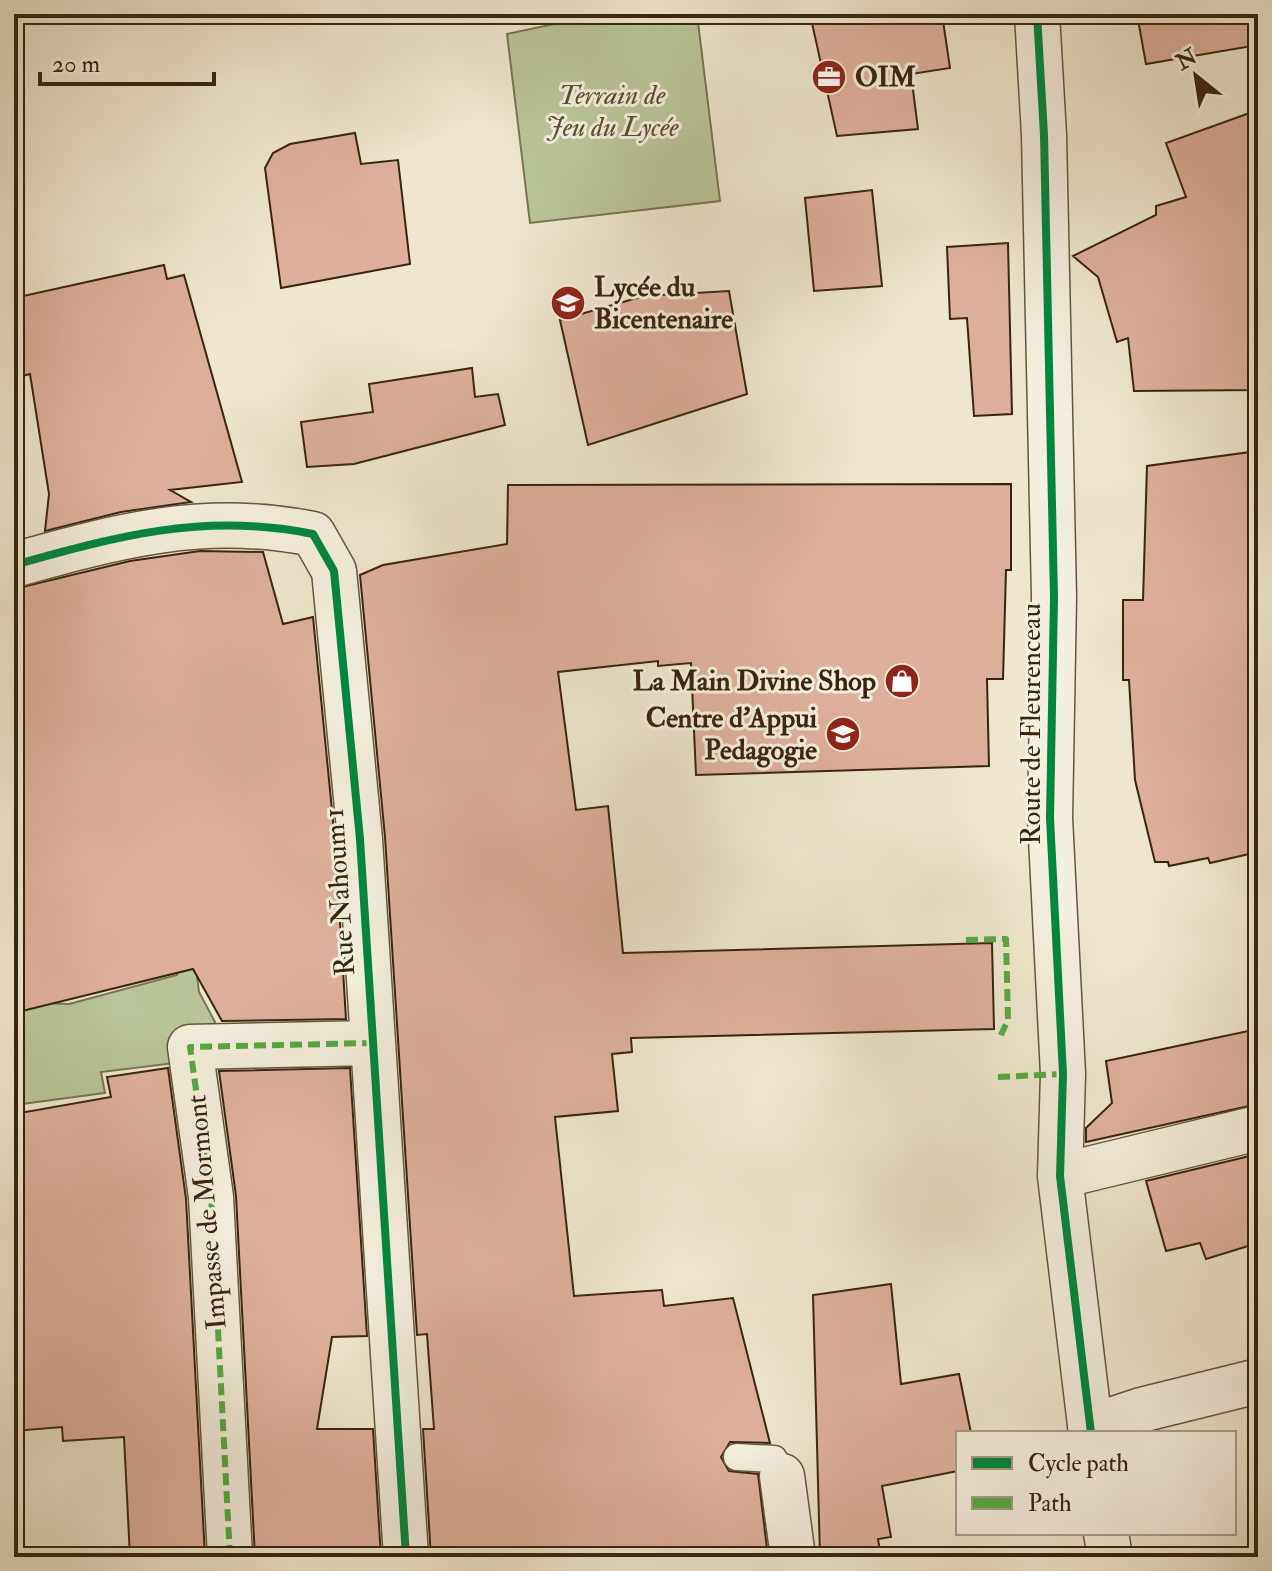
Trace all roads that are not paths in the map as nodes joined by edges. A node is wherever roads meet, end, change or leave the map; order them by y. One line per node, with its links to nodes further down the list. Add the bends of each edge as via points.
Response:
1 (1037, 14): 5 (street, Route de Fleurenceau, via 1054,597 1050,818 1063,1074)
2 (14, 565): 3 (street, Rue Nahoum 1, via 155,528 259,526 313,534 334,571 360,839)
3 (371, 1043): 11 (street, Impasse de Mormont, via 190,1047 211,1197); 12 (street, Rue Nahoum 1)
4 (1258, 1128): 5 (street)
5 (1060, 1176): 7 (street, Route de Fleurenceau)
6 (1258, 1381): 7 (street, via 1141,1410)
7 (1090, 1430)
8 (737, 1457): 9 (lane, via 774,1459)
9 (782, 1476): 13 (street)
10 (1106, 1535): 14 (street)
11 (230, 1557)
12 (406, 1557)
13 (793, 1557)
14 (1110, 1557)

